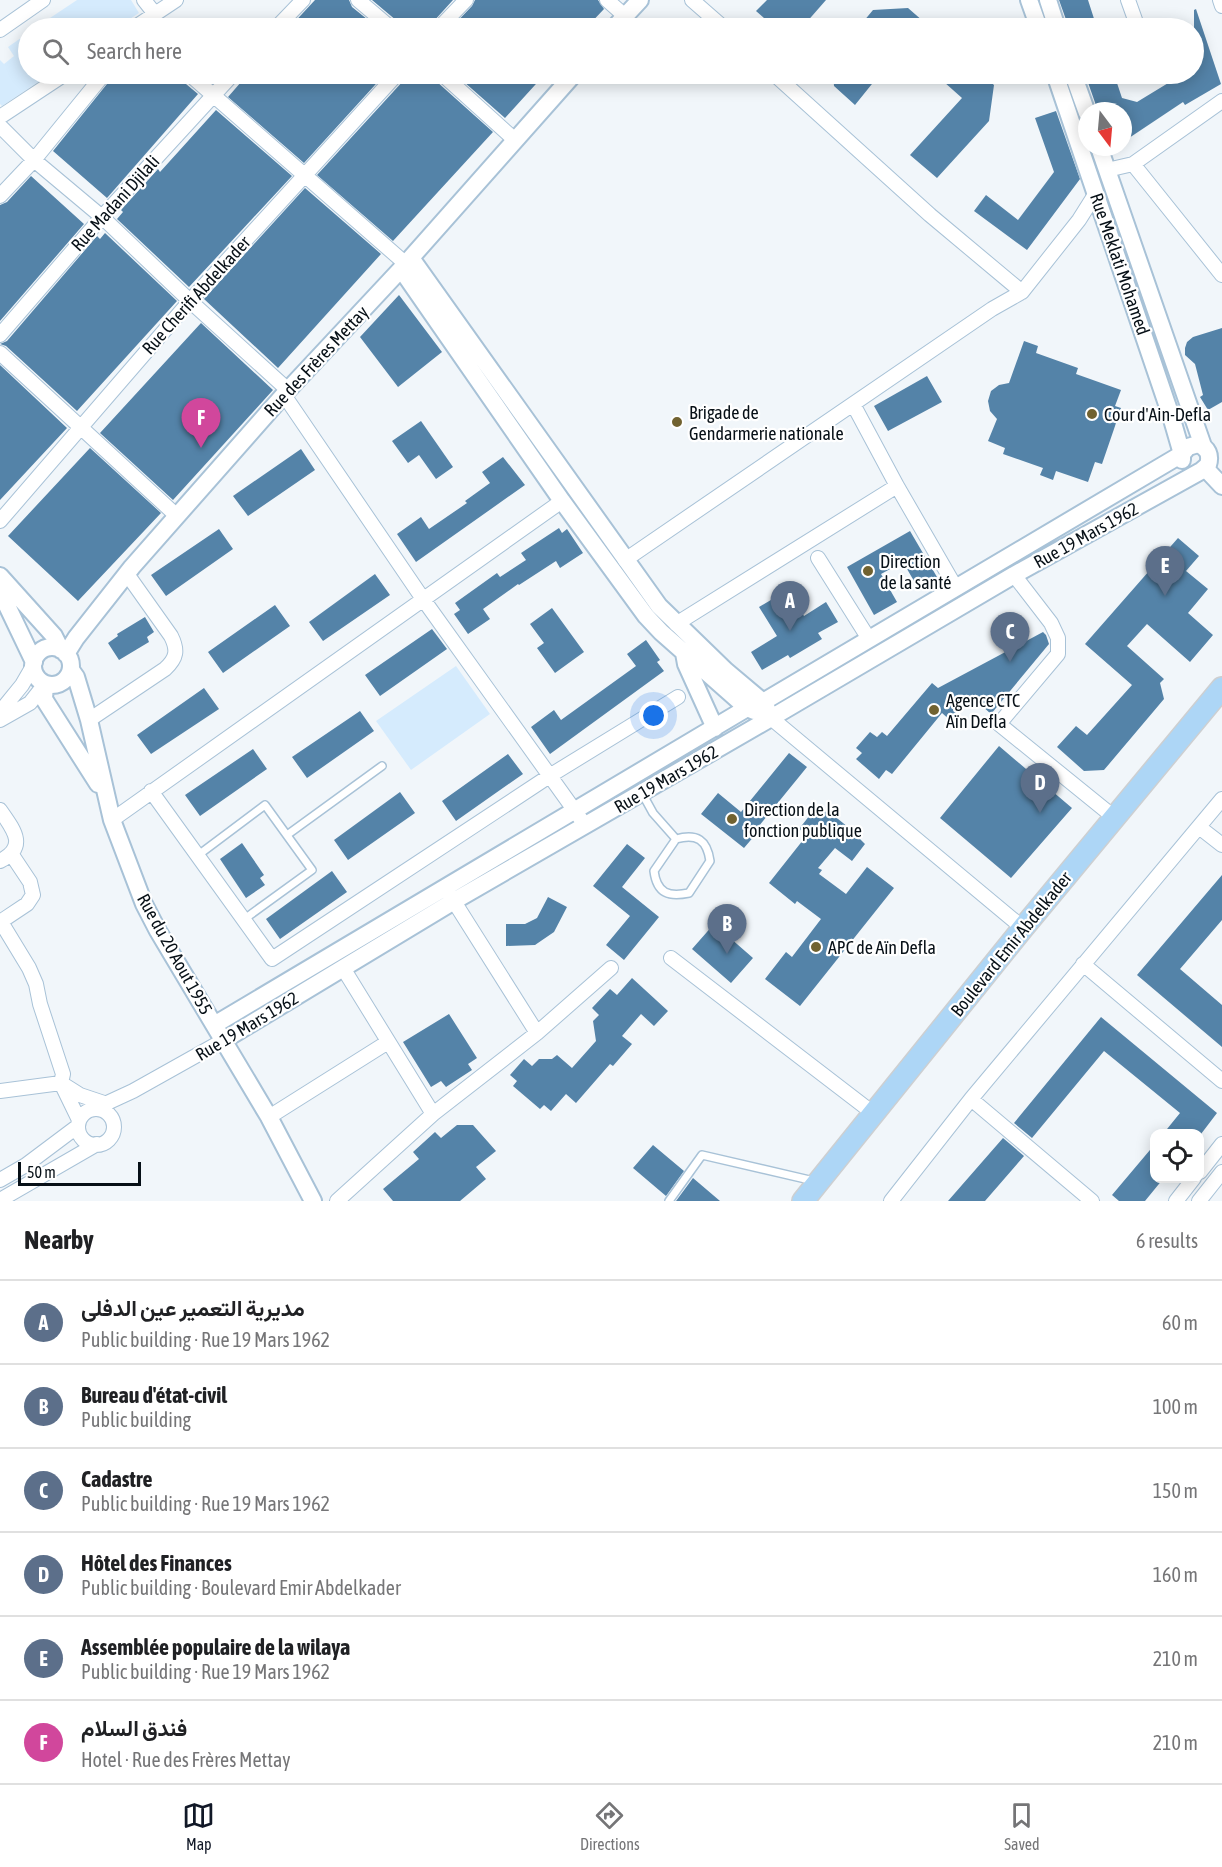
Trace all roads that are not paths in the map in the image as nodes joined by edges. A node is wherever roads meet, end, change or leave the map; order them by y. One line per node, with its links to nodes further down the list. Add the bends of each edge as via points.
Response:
1 (43, 0): 25 (street)
2 (144, 0): 15 (street)
3 (176, 0): 15 (street)
4 (303, 0): 18 (street)
5 (358, 0): 19 (street)
6 (466, 0): 20 (street)
7 (607, 0): 16 (street)
8 (640, 0): 16 (street)
9 (692, 0): 21 (street)
10 (1029, 0): 22 (street)
11 (1047, 0): 23 (street)
12 (1128, 0): 24 (street)
13 (1220, 0): 14 (street)
14 (1222, 6)
15 (155, 14): 17 (street)
16 (625, 16)
17 (149, 18)
18 (286, 18)
19 (379, 18)
20 (449, 18)
21 (713, 18)
22 (1035, 18)
23 (1054, 18)
24 (1134, 18)
25 (0, 30)
26 (50, 84): 39 (street)
27 (96, 84): 43 (street)
28 (202, 84): 36 (street)
29 (222, 84): 36 (street, Rue Madani Djilali)
30 (387, 84): 46 (street, Rue Cherifi Abdelkader)
31 (453, 84): 41 (street)
32 (565, 84): 41 (street, Rue des Frères Mettay)
33 (785, 84): 52 (street)
34 (1058, 84): 47 (street, Rue Meklati Mohamed)
35 (1077, 84): 38 (street)
36 (213, 93): 46 (street); 49 (street, Rue Madani Djilali)
37 (1222, 101): 44 (street)
38 (1083, 102)
39 (0, 117)
40 (0, 126): 43 (street)
41 (515, 140): 50 (street, Rue des Frères Mettay)
42 (1102, 156): 45 (street, Rue Meklati Mohamed)
43 (34, 160): 48 (street); 49 (street)
44 (1133, 164): 45 (street); 51 (street)
45 (1107, 170): 59 (street, Rue Meklati Mohamed)
46 (303, 175): 50 (street); 53 (street, Rue Cherifi Abdelkader)
47 (1096, 193): 52 (street); 60 (street, Rue Meklati Mohamed)
48 (0, 196)
49 (102, 217): 53 (street); 54 (street, Rue Madani Djilali)
50 (406, 264): 56 (street, Rue des Frères Mettay); 64 (street); 68 (street)
51 (1222, 274)
52 (1022, 292): 57 (street)
53 (190, 301): 56 (street); 58 (street, Rue Cherifi Abdelkader)
54 (0, 335)
55 (0, 353): 58 (street)
56 (286, 393): 65 (street, Rue des Frères Mettay); 74 (street)
57 (853, 404): 62 (street); 68 (street)
58 (80, 427): 65 (street); 66 (street, Rue Cherifi Abdelkader)
59 (1203, 446): 60 (street, via 1192,444); 61 (street, via 1210,457)
60 (1182, 454): 61 (street, via 1185,467 1193,472); 72 (street, Rue 19 Mars 1962)
61 (1203, 470): 63 (street); 70 (street, Rue 19 Mars 1962)
62 (897, 486): 72 (street); 75 (street)
63 (1222, 486)
64 (562, 501): 74 (street); 77 (street, via 646,616)
65 (177, 516): 69 (street, Rue des Frères Mettay)
66 (0, 521)
67 (818, 558): 76 (street)
68 (625, 560): 75 (street)
69 (127, 574): 78 (street, Rue des Frères Mettay, via 76,638); 88 (street, via 171,636 177,655 165,669)
70 (1014, 575): 86 (street, Rue 19 Mars 1962); 97 (street, via 1051,623 1058,638 1058,654 999,724)
71 (0, 576): 78 (street, via 54,636)
72 (956, 588): 76 (street, Rue 19 Mars 1962)
73 (0, 591): 79 (street)
74 (423, 598): 91 (street); 92 (street)
75 (676, 624): 83 (street)
76 (869, 639): 83 (street, Rue 19 Mars 1962)
77 (684, 652): 84 (street); 89 (street)
78 (66, 658): 79 (street, via 51,647 36,656); 80 (street, via 68,676 58,684); 88 (street)
79 (33, 664): 80 (street, via 36,676); 85 (street)
80 (45, 684): 87 (street, via 30,703); 94 (street, via 44,699)
81 (1222, 688): 97 (main road, Boulevard Emir Abdelkader)
82 (678, 697): 91 (street)
83 (764, 702): 84 (street, Rue 19 Mars 1962); 86 (street)
84 (747, 708): 86 (street); 89 (street, Rue 19 Mars 1962)
85 (0, 712)
86 (771, 718): 93 (street, Rue 19 Mars 1962); 110 (street)
87 (0, 720)
88 (89, 720): 94 (street)
89 (715, 728): 98 (street, Rue 19 Mars 1962)
90 (382, 766): 101 (lane)
91 (550, 776): 98 (street); 108 (street, via 272,959)
92 (152, 791): 99 (street); 104 (street)
93 (642, 793): 98 (street, Rue 19 Mars 1962); 102 (lane, via 653,813)
94 (105, 795): 99 (street, Rue du 20 Aout 1955)
95 (1220, 807): 100 (street)
96 (0, 810): 105 (street, via 16,839 16,846)
97 (1115, 818): 110 (main road, Boulevard Emir Abdelkader)
98 (580, 819): 106 (street, Rue 19 Mars 1962); 107 (street, Rue 19 Mars 1962)
99 (112, 820): 115 (street, Rue du 20 Aout 1955, via 144,904)
100 (1199, 826): 103 (street); 112 (street)
101 (287, 835): 104 (lane, via 265,805); 108 (lane, via 312,870)
102 (676, 839): 102 (lane, via 654,871 655,883 675,896 689,893 711,861 709,848 700,839 687,835)
103 (1222, 846)
104 (197, 856): 108 (street)
105 (6, 858): 109 (street, via 30,882 33,895 27,904)
106 (445, 887): 107 (street); 115 (street, Rue 19 Mars 1962)
107 (454, 901): 113 (street, Rue 19 Mars 1962); 116 (street)
108 (243, 920)
109 (0, 922): 120 (street, via 36,984 63,1074)
110 (1023, 927): 126 (main road, Boulevard Emir Abdelkader)
111 (671, 958): 126 (street)
112 (1083, 964): 119 (street); 123 (street)
113 (343, 968): 117 (street, Rue 19 Mars 1962); 118 (street)
114 (611, 968): 116 (street)
115 (214, 1025): 117 (street, Rue du 20 Aout 1955)
116 (537, 1033): 127 (street)
117 (224, 1040): 122 (street, Rue 19 Mars 1962); 128 (street, Rue du 20 Aout 1955)
118 (388, 1042): 127 (street); 128 (street)
119 (1222, 1081)
120 (61, 1083): 121 (street); 124 (street, via 80,1095); 129 (street)
121 (0, 1091)
122 (133, 1091): 124 (street, Rue 19 Mars 1962); 130 (street)
123 (970, 1098): 143 (street); 144 (street)
124 (107, 1104): 125 (street, Rue 19 Mars 1962)
125 (94, 1109): 129 (street, via 83,1115); 130 (street, via 109,1115)
126 (873, 1113): 136 (main road, Boulevard Emir Abdelkader)
127 (433, 1114): 140 (street)
128 (269, 1117): 139 (street, Rue du 20 Aout 1955)
129 (79, 1123): 131 (street, via 83,1139); 135 (street, via 26,1165)
130 (113, 1125): 131 (street, via 111,1136)
131 (97, 1144): 138 (street)
132 (1222, 1144): 133 (street)
133 (1204, 1167)
134 (1222, 1172): 146 (street)
135 (0, 1180)
136 (819, 1183): 141 (lane, via 702,1155); 142 (main road, Boulevard Emir Abdelkader)
137 (1191, 1183): 145 (street)
138 (0, 1200)
139 (313, 1201)
140 (337, 1201)
141 (669, 1201)
142 (803, 1201)
143 (891, 1201)
144 (1092, 1201)
145 (1176, 1201)
146 (1199, 1201)

